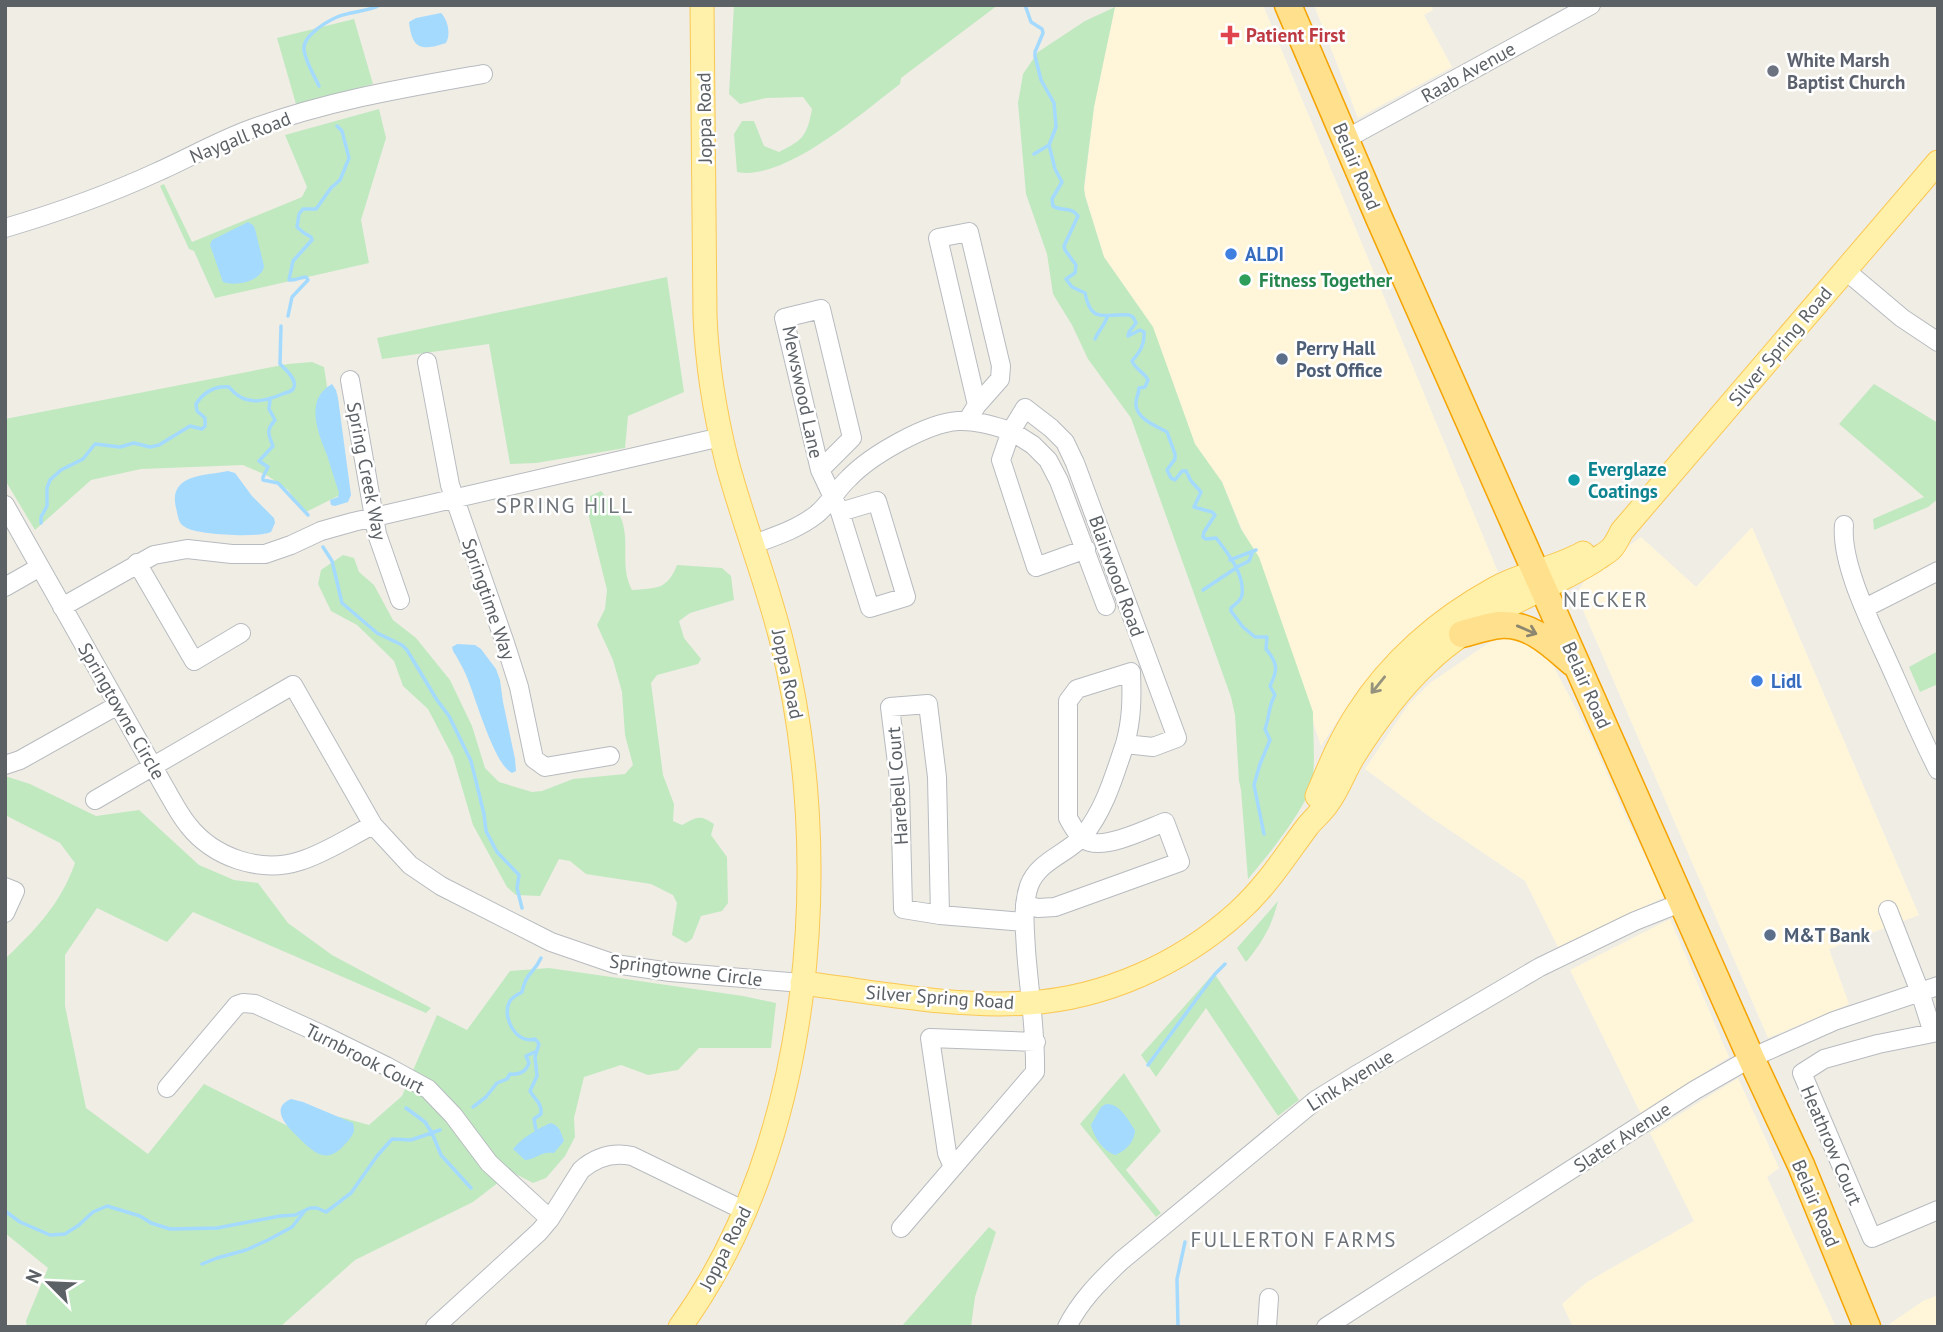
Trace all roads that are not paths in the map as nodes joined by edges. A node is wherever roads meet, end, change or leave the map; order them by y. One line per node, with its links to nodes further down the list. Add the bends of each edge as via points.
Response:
1 (702, 5): 15 (main road, Joppa Road, via 706,341)
2 (1288, 5): 5 (highway, Belair Road)
3 (1591, 5): 5 (street, Raab Avenue)
4 (483, 74): 7 (street, Naygall Road, via 346,100 274,121 83,203)
5 (1346, 139): 27 (highway, Belair Road)
6 (1938, 162): 8 (main road, Silver Spring Road)
7 (5, 228)
8 (1845, 270): 9 (street); 27 (main road, Silver Spring Road, via 1611,549 1564,579)
9 (1938, 342)
10 (428, 362): 17 (street, Springtime Way)
11 (350, 380): 20 (street, Spring Creek Way)
12 (977, 405): 12 (street, via 938,239 968,232 1002,366 1000,379); 13 (street)
13 (967, 421): 14 (street); 19 (street, via 939,425 862,465 846,480)
14 (1011, 431): 23 (street, via 1048,460); 23 (street, via 1001,460 1036,567); 37 (street, Blairwood Road, via 1025,408 1065,442 1177,738 1153,747)
15 (721, 437): 17 (street); 22 (main road, Joppa Road)
16 (820, 470): 16 (street, Mewswood Lane, via 784,318 821,309 852,439); 19 (street, Mewswood Lane)
17 (454, 498): 20 (street); 38 (street, Springtime Way, via 519,687 534,759 545,767)
18 (5, 505): 25 (street, Springtowne Circle)
19 (837, 505): 19 (street, Mewswood Lane, via 877,501 906,597 870,608); 22 (street)
20 (373, 517): 24 (street, via 321,531 265,554 187,549); 29 (street, Spring Creek Way)
21 (1844, 525): 32 (street, via 1846,553)
22 (754, 544): 52 (main road, Joppa Road, via 788,668 803,758 809,871)
23 (1086, 549): 30 (street)
24 (137, 563): 31 (street); 33 (street, via 194,661)
25 (40, 567): 28 (street); 31 (street, Springtowne Circle)
26 (1938, 570): 32 (street)
27 (1540, 580): 34 (main road, Silver Spring Road, via 1511,605); 35 (highway, Belair Road); 44 (main road, Silver Spring Road, one-way to 44, via 1496,588 1448,618 1396,664 1374,689 1339,745)
28 (5, 587)
29 (400, 600)
30 (1107, 606)
31 (62, 607): 36 (street, Springtowne Circle)
32 (1865, 608): 41 (street)
33 (242, 633)
34 (1462, 634): 35 (highway, one-way to 35, via 1514,625 1544,638); 44 (main road, Silver Spring Road, via 1438,651 1393,700 1328,803)
35 (1580, 670): 47 (highway, Belair Road)
36 (118, 705): 39 (street); 40 (street, Springtowne Circle)
37 (1125, 744): 45 (street, via 1103,806); 45 (street, via 1132,712 1131,672 1077,689 1068,701 1068,818)
38 (610, 756)
39 (5, 765)
40 (153, 766): 42 (street); 43 (street, Springtowne Circle, via 188,825 221,852 245,862 297,862); 43 (street, via 293,685)
41 (1938, 770)
42 (95, 800)
43 (373, 825): 52 (street, Springtowne Circle, via 410,864 441,886 573,951 649,969)
44 (1308, 826): 55 (main road, Silver Spring Road, via 1255,896 1193,948 1114,985)
45 (1082, 837): 50 (street, via 1038,871 1030,884); 50 (street, Harebell Court, via 1101,843 1165,822 1180,862)
46 (5, 887): 49 (street, via 15,891)
47 (1683, 902): 58 (highway, Belair Road); 68 (street, Link Avenue, via 1541,967 1316,1100 1121,1261 1082,1302)
48 (1888, 910): 54 (street, Heathrow Court)
49 (5, 913)
50 (1025, 914): 51 (street, Harebell Court); 55 (street)
51 (940, 915): 51 (street, Harebell Court, via 937,777 928,704 890,707 900,787 903,909)
52 (802, 983): 55 (main road, Silver Spring Road, via 943,1001); 62 (main road, Joppa Road, via 776,1121)
53 (1938, 986): 54 (street, Slater Avenue)
54 (1920, 992): 56 (street, Heathrow Court); 58 (street, Slater Avenue, via 1834,1021)
55 (1030, 1003): 57 (street)
56 (1936, 1032): 61 (street, Heathrow Court, via 1824,1059 1802,1073 1872,1238)
57 (1036, 1042): 60 (street, via 1035,1072); 60 (street, via 930,1038)
58 (1751, 1058): 70 (street, Slater Avenue); 71 (highway, Belair Road, via 1801,1165)
59 (167, 1088): 63 (street, Turnbrook Court, via 237,1005 254,1004 428,1089 489,1163)
60 (953, 1167): 64 (street)
61 (1938, 1210)
62 (746, 1211): 63 (street, via 641,1160 613,1154 581,1170); 67 (main road, Joppa Road)
63 (550, 1219): 66 (street)
64 (901, 1228)
65 (1269, 1298): 69 (street)
66 (435, 1327)
67 (680, 1327)
68 (1067, 1327)
69 (1267, 1327)
70 (1326, 1327)
71 (1867, 1327)

